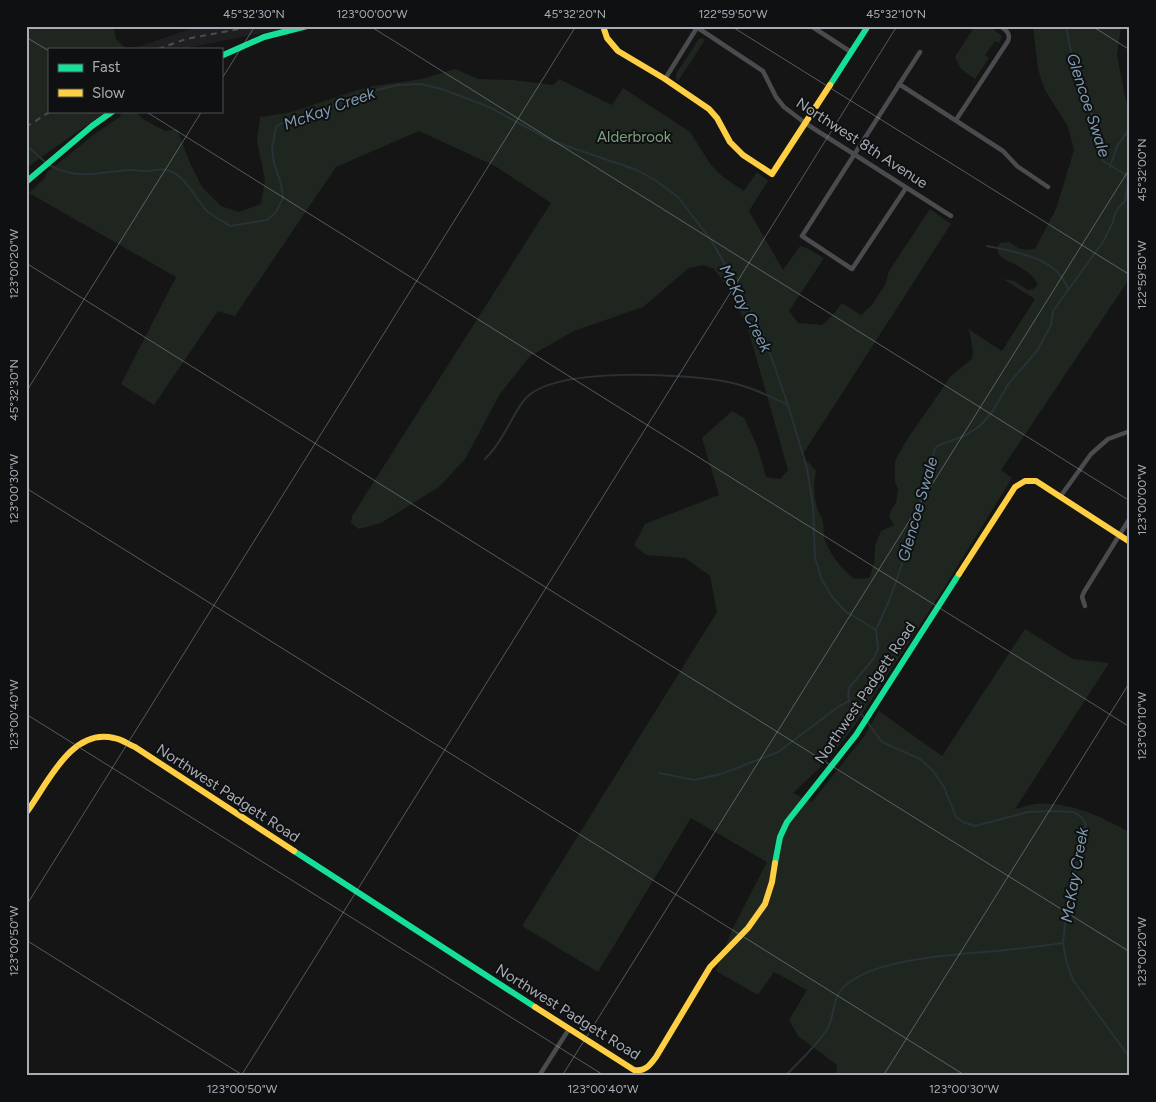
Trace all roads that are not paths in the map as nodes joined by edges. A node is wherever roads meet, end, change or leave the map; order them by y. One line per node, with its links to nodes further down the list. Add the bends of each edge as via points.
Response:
1 (307, 26): 9 (street, via 264,37)
2 (603, 26): 10 (street, via 607,38 618,51)
3 (811, 26): 7 (street)
4 (868, 26): 7 (street)
5 (1000, 26): 13 (street, via 1008,34 1008,41)
6 (698, 27): 10 (street); 14 (street, Northwest 8th Avenue, via 763,71 784,107)
7 (852, 52): 14 (street)
8 (920, 52): 11 (street)
9 (222, 56)
10 (665, 80): 14 (street, via 709,109 736,149 772,174)
11 (899, 84): 13 (street); 15 (street)
12 (112, 112): 16 (street)
13 (956, 120): 17 (street, via 1003,151 1017,166)
14 (806, 123): 15 (street, Northwest 8th Avenue)
15 (855, 155): 18 (street, Northwest 8th Avenue); 18 (street, via 802,236 852,269)
16 (26, 182)
17 (1048, 187)
18 (906, 188): 19 (street, Northwest 8th Avenue)
19 (951, 216)
20 (1130, 431): 21 (street, via 1108,439 1091,454)
21 (1060, 497): 23 (street); 28 (street, Northwest Padgett Road, via 1036,482 1025,481 1015,487 856,735 783,828 770,890 760,911 710,968)
22 (1130, 518): 23 (street)
23 (1118, 534): 24 (street); 25 (street, via 1083,594)
24 (1130, 542)
25 (1085, 606)
26 (26, 813): 27 (street, Northwest Padgett Road, via 76,744 99,736 122,739)
27 (569, 1029): 28 (street, Northwest Padgett Road, via 634,1070); 29 (street)
28 (645, 1073)
29 (539, 1076)

